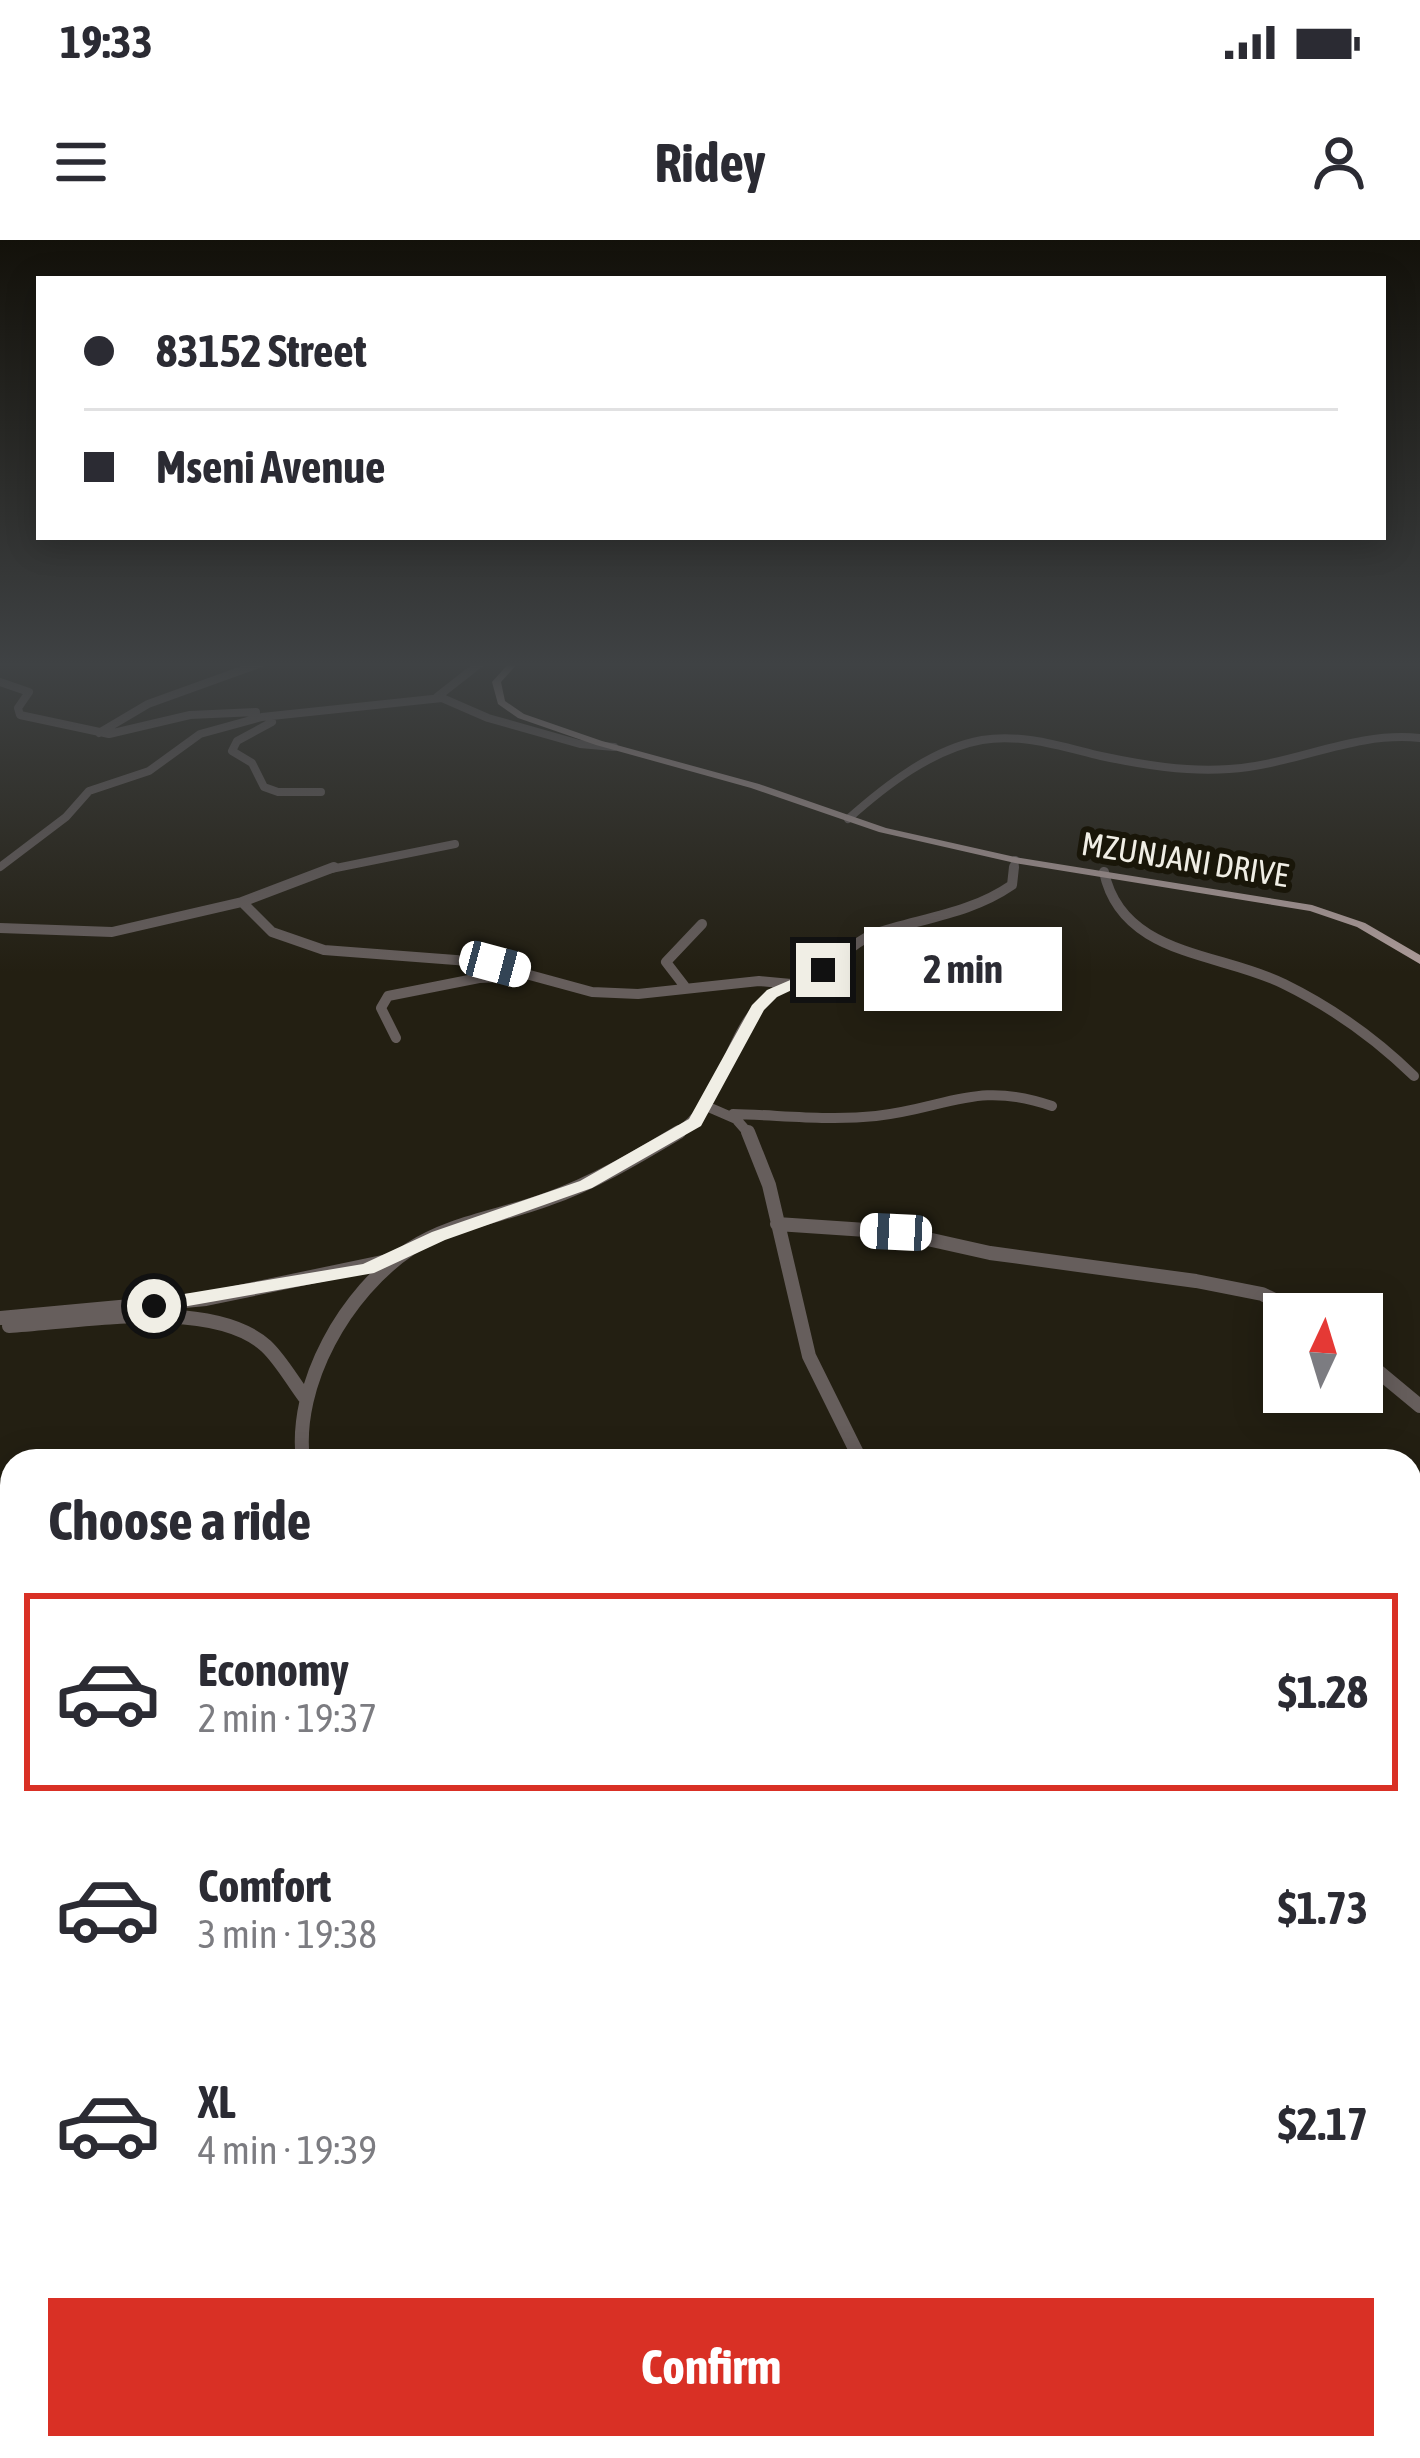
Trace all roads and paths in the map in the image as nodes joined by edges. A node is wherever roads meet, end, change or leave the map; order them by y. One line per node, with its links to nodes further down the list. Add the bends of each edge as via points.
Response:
1 (158, 765): 11 (street, via 89,791)
2 (252, 765): 7 (street, via 263,787)
3 (677, 765): 8 (main road, MZUNJANI DRIVE)
4 (924, 765): 8 (street, via 887,783)
5 (1151, 765): 6 (street)
6 (1262, 765)
7 (321, 792)
8 (848, 819): 10 (main road, MZUNJANI DRIVE)
9 (455, 844): 13 (street, via 338,866)
10 (1015, 860): 12 (main road, MZUNJANI DRIVE); 18 (street, via 1012,885 993,898 870,936)
11 (0, 867)
12 (1104, 872): 16 (main road, MZUNJANI DRIVE, via 1312,908); 21 (street, via 1113,898 1149,938 1283,983 1385,1048)
13 (242, 902): 15 (street, via 112,932); 17 (street, via 272,932 324,950 482,962)
14 (702, 924): 19 (street, via 667,959)
15 (0, 928)
16 (1420, 960)
17 (535, 975): 19 (street, via 605,993); 20 (street, via 388,996 381,1008)
18 (793, 984): 19 (street); 22 (street, via 758,1008)
19 (686, 988)
20 (396, 1038)
21 (1414, 1076)
22 (706, 1106): 24 (street); 26 (street, via 684,1130 586,1184 438,1236)
23 (1052, 1106): 24 (street, via 992,1090 885,1115)
24 (734, 1114): 25 (street)
25 (777, 1224): 27 (street, via 896,1232); 33 (street, via 825,1394)
26 (400, 1258): 28 (street, via 206,1299); 30 (street, via 354,1309)
27 (1263, 1296)
28 (2, 1326): 30 (street, via 219,1321 265,1345)
29 (1383, 1375): 31 (street)
30 (306, 1399): 32 (street)
31 (1420, 1406)
32 (302, 1449)
33 (855, 1449)

